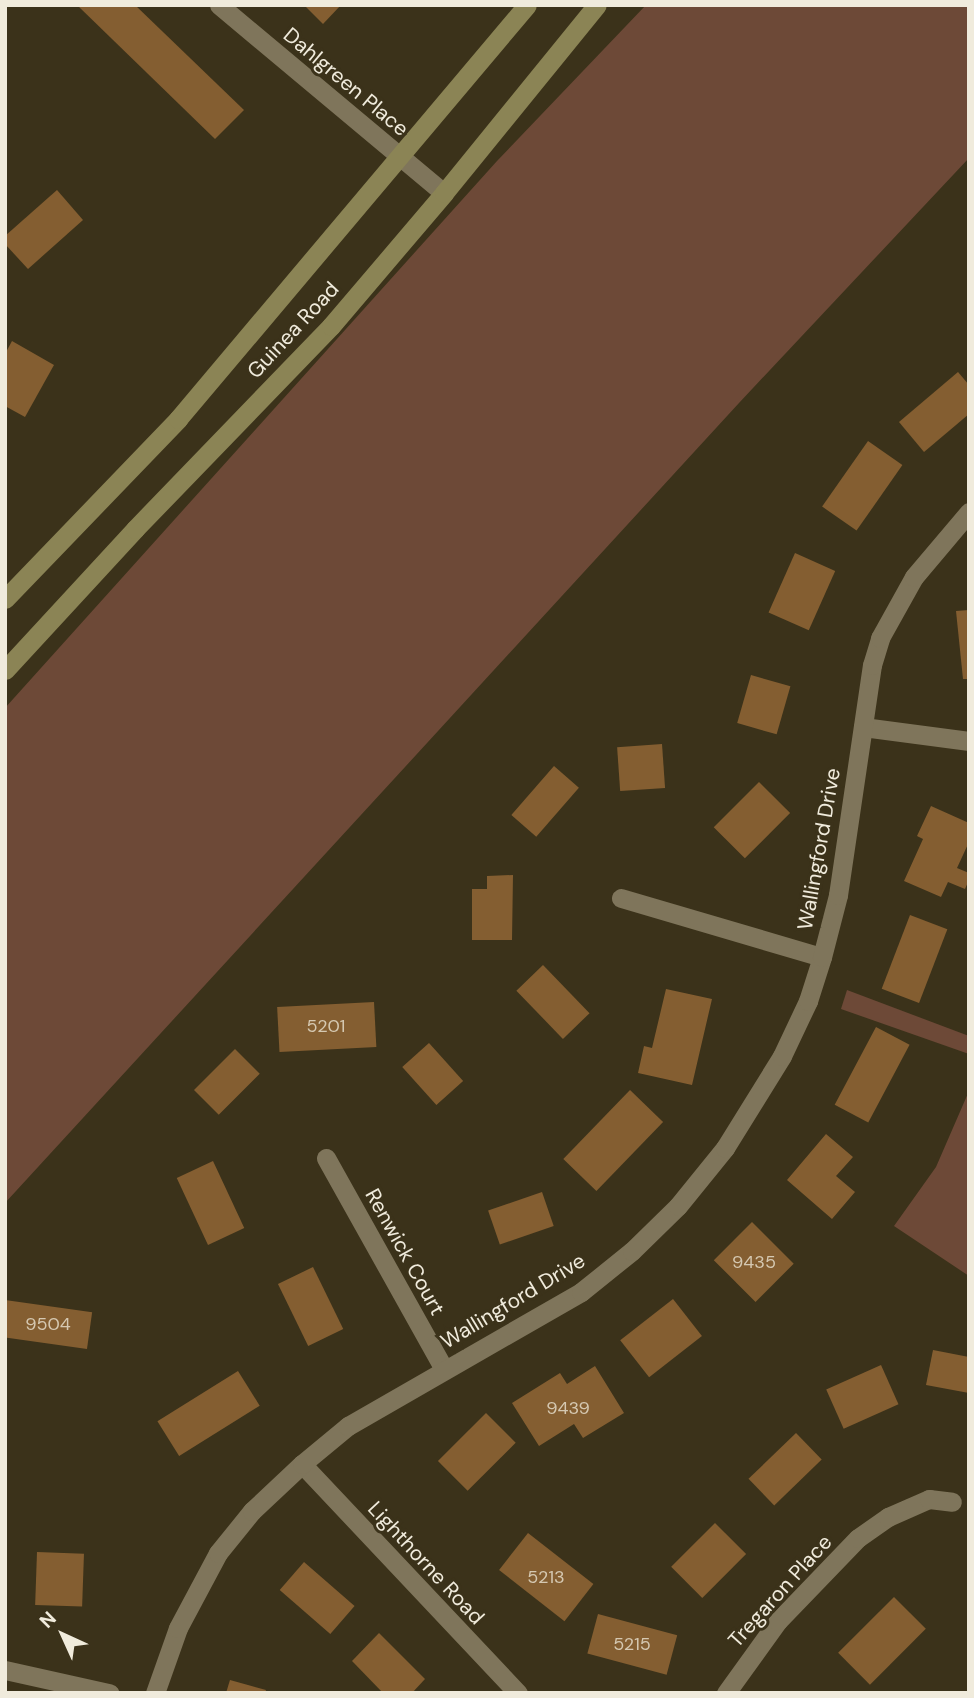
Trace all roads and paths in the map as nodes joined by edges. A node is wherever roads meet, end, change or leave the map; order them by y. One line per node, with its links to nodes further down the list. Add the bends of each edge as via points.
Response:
1 (219, 5): 4 (street, Dahlgreen Place)
2 (527, 5): 4 (main road, Guinea Road)
3 (597, 5): 5 (main road, Guinea Road)
4 (401, 158): 5 (street, Dahlgreen Place); 7 (main road, Guinea Road, via 178,419)
5 (444, 193): 8 (main road, Guinea Road, via 331,326)
6 (969, 512): 9 (street, Wallingford Drive, via 937,547 892,613 872,665)
7 (5, 599)
8 (5, 670)
9 (863, 727): 10 (street); 12 (street, Wallingford Drive, via 838,895)
10 (969, 741)
11 (621, 898): 12 (street)
12 (822, 957): 14 (street, Wallingford Drive, via 808,1001 768,1082 725,1148 678,1206 581,1292)
13 (326, 1158): 14 (street, Renwick Court)
14 (444, 1369): 15 (street, Wallingford Drive, via 348,1426)
15 (302, 1464): 19 (street, Wallingford Drive, via 252,1511 218,1553 178,1628); 20 (street, Lighthorne Road)
16 (952, 1502): 21 (street, Tregaron Place, via 929,1499 888,1517 858,1538 778,1621)
17 (5, 1670): 18 (street)
18 (109, 1693)
19 (155, 1693)
20 (518, 1693)
21 (726, 1693)

